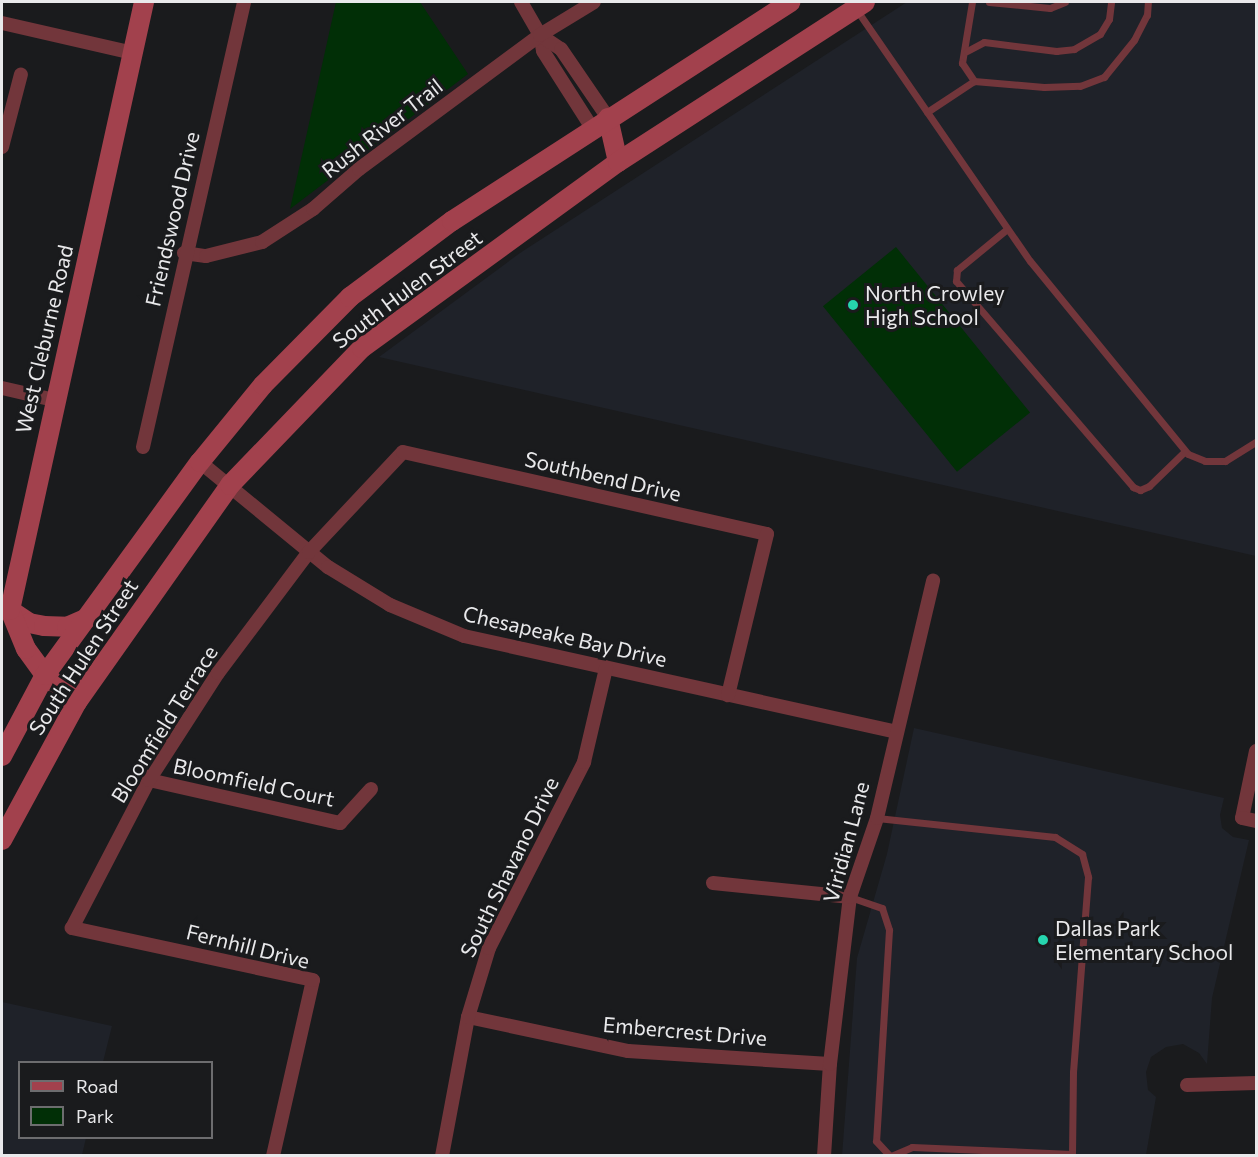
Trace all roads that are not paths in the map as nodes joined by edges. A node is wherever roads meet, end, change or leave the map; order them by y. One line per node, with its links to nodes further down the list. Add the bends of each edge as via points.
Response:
1 (144, 2): 15 (main road, West Cleburne Road)
2 (244, 2): 23 (street, Friendswood Drive)
3 (521, 2): 13 (street)
4 (594, 2): 13 (street, Rush River Trail)
5 (790, 2): 19 (main road, South Hulen Street)
6 (972, 2): 14 (lane)
7 (989, 2): 8 (lane, via 1050,8)
8 (1065, 2)
9 (1111, 2): 14 (lane, via 1109,19 1100,34 1074,49 1056,51 984,42)
10 (1148, 2): 17 (lane, via 1147,15 1134,40 1104,78 1080,86 1044,87)
11 (858, 4): 18 (lane); 21 (main road, South Hulen Street)
12 (2, 23): 15 (street)
13 (540, 35): 19 (street, via 561,49); 23 (street, Rush River Trail, via 359,169 313,209 262,242 206,256)
14 (967, 51): 17 (lane, via 962,63)
15 (133, 53): 25 (main road, West Cleburne Road)
16 (21, 74): 20 (street)
17 (974, 81): 18 (lane)
18 (927, 112): 22 (lane)
19 (600, 123): 21 (main road); 29 (main road, South Hulen Street, via 452,221 350,297 263,385)
20 (2, 147)
21 (618, 162): 30 (main road, South Hulen Street, via 362,348)
22 (1008, 229): 28 (lane); 28 (lane, via 957,270 956,281 1133,487 1140,490 1149,486)
23 (184, 253): 27 (street, Friendswood Drive)
24 (2, 388): 25 (street)
25 (54, 400): 33 (main road, West Cleburne Road)
26 (1257, 442): 28 (lane, via 1225,461 1205,461)
27 (143, 447)
28 (1185, 452)
29 (200, 462): 30 (street, Chesapeake Bay Drive); 34 (main road, South Hulen Street)
30 (230, 484): 31 (street, Chesapeake Bay Drive); 38 (main road, South Hulen Street)
31 (309, 552): 35 (street, Chesapeake Bay Drive, via 390,605 464,636); 37 (street, Southbend Drive, via 403,452 767,534); 42 (street, Bloomfield Terrace, via 218,673)
32 (933, 581): 39 (street, Viridian Lane)
33 (10, 610): 34 (main road, via 30,623 44,626 67,627); 36 (main road, via 26,649)
34 (87, 618): 36 (main road, South Hulen Street)
35 (606, 668): 37 (street, Chesapeake Bay Drive); 50 (street, South Shavano Drive, via 584,762 489,948)
36 (45, 675): 38 (main road); 41 (main road, South Hulen Street)
37 (728, 695): 39 (street, Chesapeake Bay Drive)
38 (77, 702): 46 (main road, South Hulen Street)
39 (896, 732): 44 (street, Viridian Lane)
40 (1257, 751): 45 (street, via 1242,818)
41 (2, 756)
42 (149, 780): 43 (street, Bloomfield Court, via 340,823); 49 (street, Bloomfield Terrace)
43 (371, 789)
44 (877, 818): 48 (street, Viridian Lane); 54 (lane, via 1055,837 1082,854 1088,877 1073,1072)
45 (1257, 821)
46 (2, 840)
47 (713, 883): 48 (street)
48 (850, 897): 51 (street, Viridian Lane); 58 (lane, via 882,908 890,930 876,1141)
49 (72, 928): 55 (street, Fernhill Drive, via 313,980)
50 (468, 1017): 51 (street, Embercrest Drive, via 628,1051); 56 (street, South Shavano Drive)
51 (830, 1064): 57 (street, Viridian Lane)
52 (1257, 1083): 53 (street)
53 (1187, 1085)
54 (1072, 1154): 58 (lane, via 912,1148)
55 (273, 1155)
56 (442, 1155)
57 (824, 1155)
58 (890, 1155)

